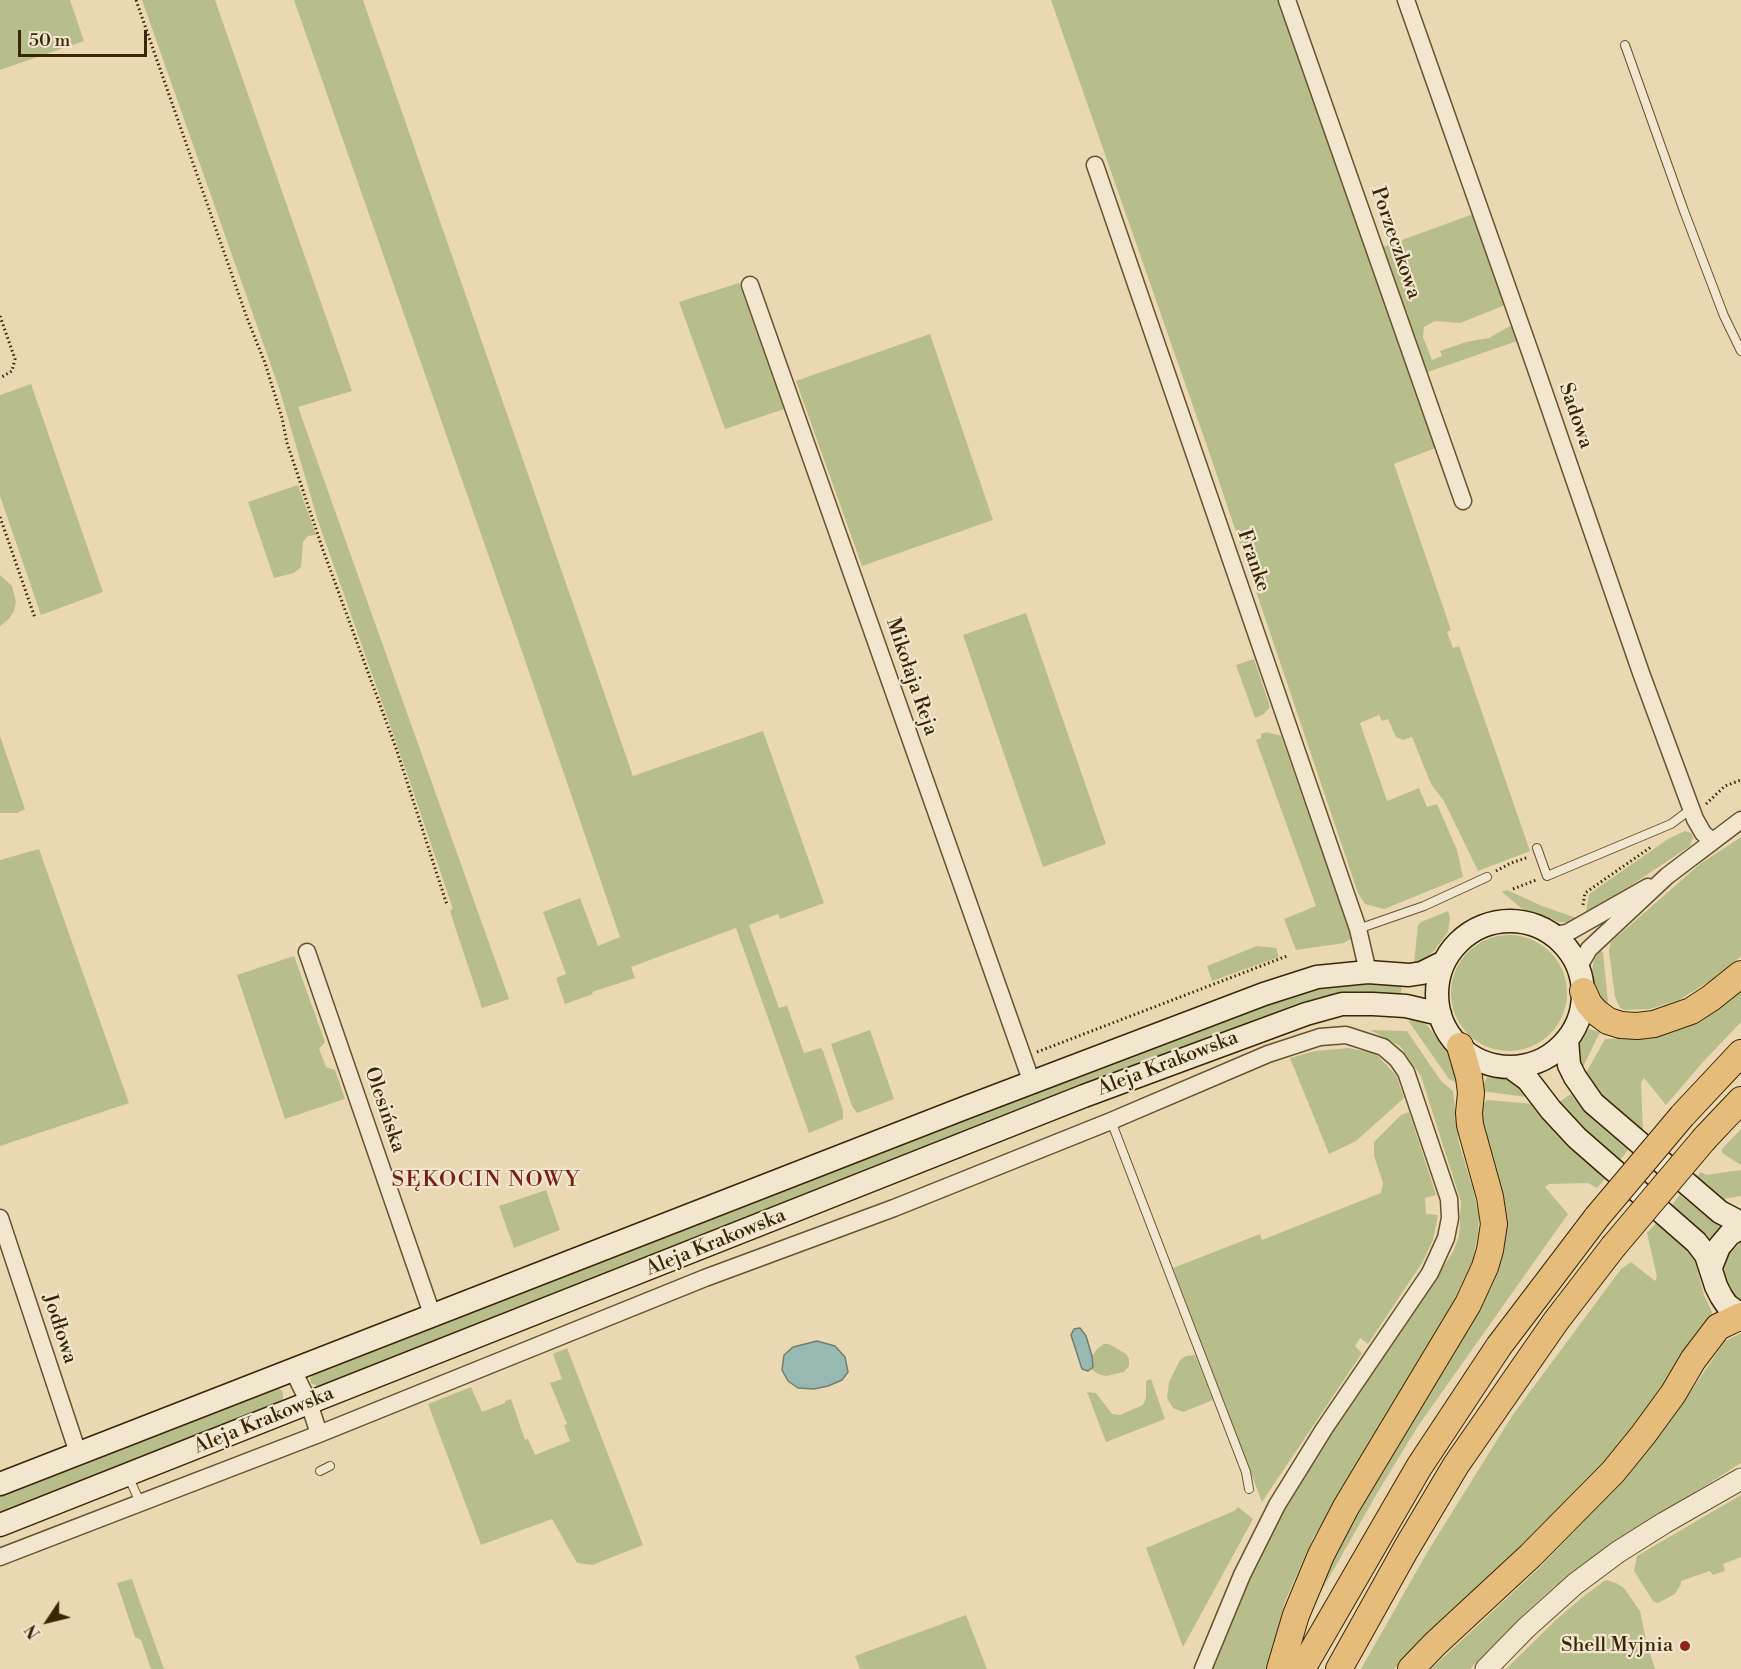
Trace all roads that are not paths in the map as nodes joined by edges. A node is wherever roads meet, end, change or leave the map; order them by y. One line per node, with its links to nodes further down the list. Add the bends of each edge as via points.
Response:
1 (1287, 0): 7 (street, Porzeczkowa)
2 (1406, 0): 8 (street, Sadowa, via 1641,673)
3 (1625, 45): 6 (lane, via 1684,211)
4 (1095, 165): 14 (street, Franke)
5 (750, 285): 26 (street, Mikołaja Reja)
6 (1741, 351)
7 (1463, 501)
8 (1698, 807): 10 (street, Sadowa, via 1703,833); 11 (lane, via 1671,824 1547,876)
9 (1741, 820): 10 (street)
10 (1712, 841): 12 (street)
11 (1538, 851)
12 (1667, 876): 15 (street, via 1567,933); 20 (street, via 1589,950)
13 (1487, 877): 14 (lane, via 1424,906)
14 (1358, 929): 18 (street, Franke)
15 (1552, 934): 17 (main road, via 1527,922 1498,920 1468,932); 20 (main road, via 1564,946)
16 (307, 952): 33 (street, Olesińska)
17 (1440, 964): 18 (main road, Aleja Krakowska, via 1409,975); 21 (main road, via 1436,987)
18 (1368, 972): 26 (main road, Aleja Krakowska, via 1339,973 1296,983)
19 (1741, 974): 20 (main road, via 1691,1011 1637,1026 1608,1021 1596,1012)
20 (1580, 980): 22 (main road, via 1578,1020)
21 (1440, 1014): 23 (main road); 35 (main road, Aleja Krakowska, via 1406,1006 1342,1004 1306,1014 1074,1100)
22 (1567, 1040): 25 (main road, via 1541,1062); 30 (main road, via 1569,1065 1593,1103)
23 (1460, 1046): 25 (main road, via 1486,1064); 48 (main road, via 1469,1077 1470,1125 1494,1224 1490,1250 1468,1304 1321,1555 1296,1615)
24 (1741, 1053): 49 (main road, bridge, via 1597,1217 1499,1346 1378,1535)
25 (1513, 1069): 31 (main road, via 1528,1080 1577,1138 1696,1242)
26 (1032, 1083): 33 (main road, Aleja Krakowska)
27 (1741, 1100): 50 (main road, bridge, via 1613,1247 1556,1321 1456,1465)
28 (1111, 1121): 36 (street, via 705,1278); 43 (lane, via 1246,1472); 47 (street, via 1268,1054 1320,1036 1346,1035 1383,1047 1406,1072 1449,1199 1448,1228 1439,1258 1277,1505 1242,1575)
29 (0, 1218): 37 (street, Jodłowa)
30 (1741, 1226): 31 (main road, via 1719,1247)
31 (1711, 1267): 32 (main road, via 1721,1296)
32 (1741, 1315): 51 (main road, via 1718,1328 1643,1435 1612,1472)
33 (434, 1317): 34 (main road, Aleja Krakowska)
34 (293, 1371): 35 (street); 37 (main road, Aleja Krakowska)
35 (309, 1403): 36 (street); 40 (main road, Aleja Krakowska)
36 (319, 1434): 44 (street)
37 (78, 1453): 42 (main road, Aleja Krakowska)
38 (330, 1466): 39 (lane)
39 (320, 1471)
40 (127, 1475): 44 (lane); 45 (main road, Aleja Krakowska)
41 (1741, 1479): 52 (street, via 1618,1552 1575,1584)
42 (0, 1484)
43 (1249, 1489)
44 (140, 1502): 46 (street)
45 (0, 1525)
46 (0, 1557)
47 (1203, 1669)
48 (1280, 1669)
49 (1302, 1669)
50 (1339, 1669)
51 (1411, 1669)
52 (1486, 1669)

